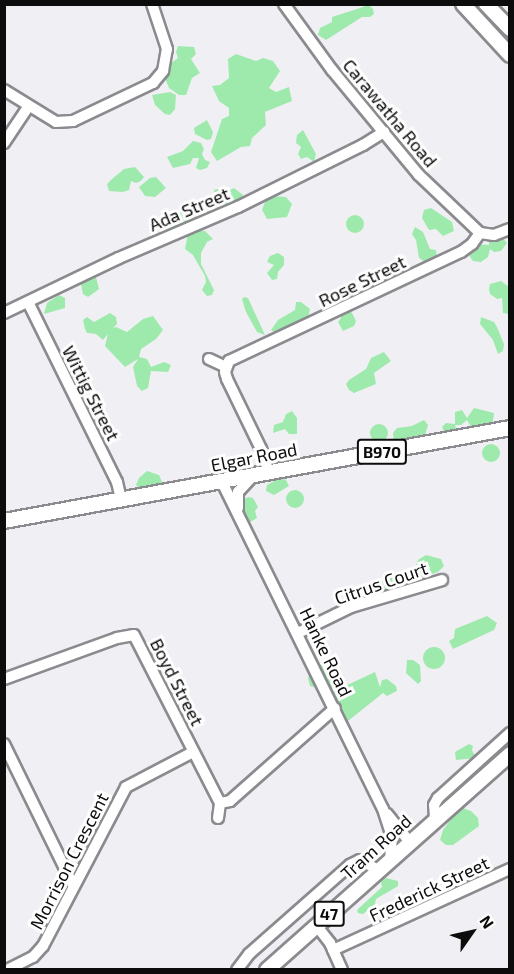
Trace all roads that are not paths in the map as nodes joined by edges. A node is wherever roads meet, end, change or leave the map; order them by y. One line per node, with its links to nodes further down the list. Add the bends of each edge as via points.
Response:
1 (152, 4): 8 (street, via 167,49 163,71 153,83 73,121 56,122)
2 (284, 4): 9 (street, Carawatha Road)
3 (463, 4): 6 (main road)
4 (486, 4): 5 (main road)
5 (510, 29)
6 (510, 55)
7 (4, 90): 8 (street)
8 (28, 107): 10 (street)
9 (384, 132): 12 (street, Carawatha Road, via 433,190); 13 (street, Ada Street, via 238,207)
10 (4, 143)
11 (510, 228): 12 (street, via 494,236)
12 (480, 233): 16 (street, Rose Street, via 468,248 272,343 235,356)
13 (28, 302): 14 (street, Ada Street); 21 (street, Wittig Street, via 117,482)
14 (4, 313)
15 (208, 359): 16 (street)
16 (226, 366): 18 (street, via 227,379)
17 (510, 428): 18 (main road, Elgar Road / B970)
18 (269, 472): 19 (main road, Elgar Road / B970)
19 (254, 475): 20 (main road, Elgar Road / B970); 22 (street, via 238,492)
20 (222, 482): 21 (main road, Elgar Road / B970); 22 (street, Hanke Road)
21 (121, 500): 23 (main road, Elgar Road / B970)
22 (238, 511): 25 (street, Hanke Road)
23 (4, 521)
24 (442, 580): 25 (street, Citrus Court, via 351,607)
25 (298, 633): 27 (street, Hanke Road)
26 (4, 679): 30 (street, Boyd Street, via 134,635)
27 (335, 708): 32 (street, via 230,801); 33 (street, Hanke Road)
28 (510, 733): 35 (street, via 438,798)
29 (4, 744): 40 (street)
30 (193, 752): 32 (street, Boyd Street); 40 (street, Morrison Crescent, via 126,787)
31 (510, 754): 35 (main road, Tram Road / 47)
32 (220, 803): 34 (street)
33 (383, 809): 36 (street, Hanke Road); 37 (street, Hanke Road, via 392,837)
34 (218, 818)
35 (435, 818): 36 (main road, Tram Road / 47)
36 (409, 841): 37 (main road, Tram Road / 47)
37 (390, 858): 39 (main road, Tram Road / 47)
38 (510, 869): 42 (street, Frederick Street)
39 (378, 870): 41 (main road, Tram Road / 47); 44 (street, via 360,860 350,866 249,954)
40 (73, 885): 43 (street, Morrison Crescent, via 44,946 33,957)
41 (316, 925): 42 (street); 45 (main road, Tram Road / 47)
42 (334, 952): 46 (street)
43 (7, 969)
44 (237, 969)
45 (267, 969)
46 (342, 969)

